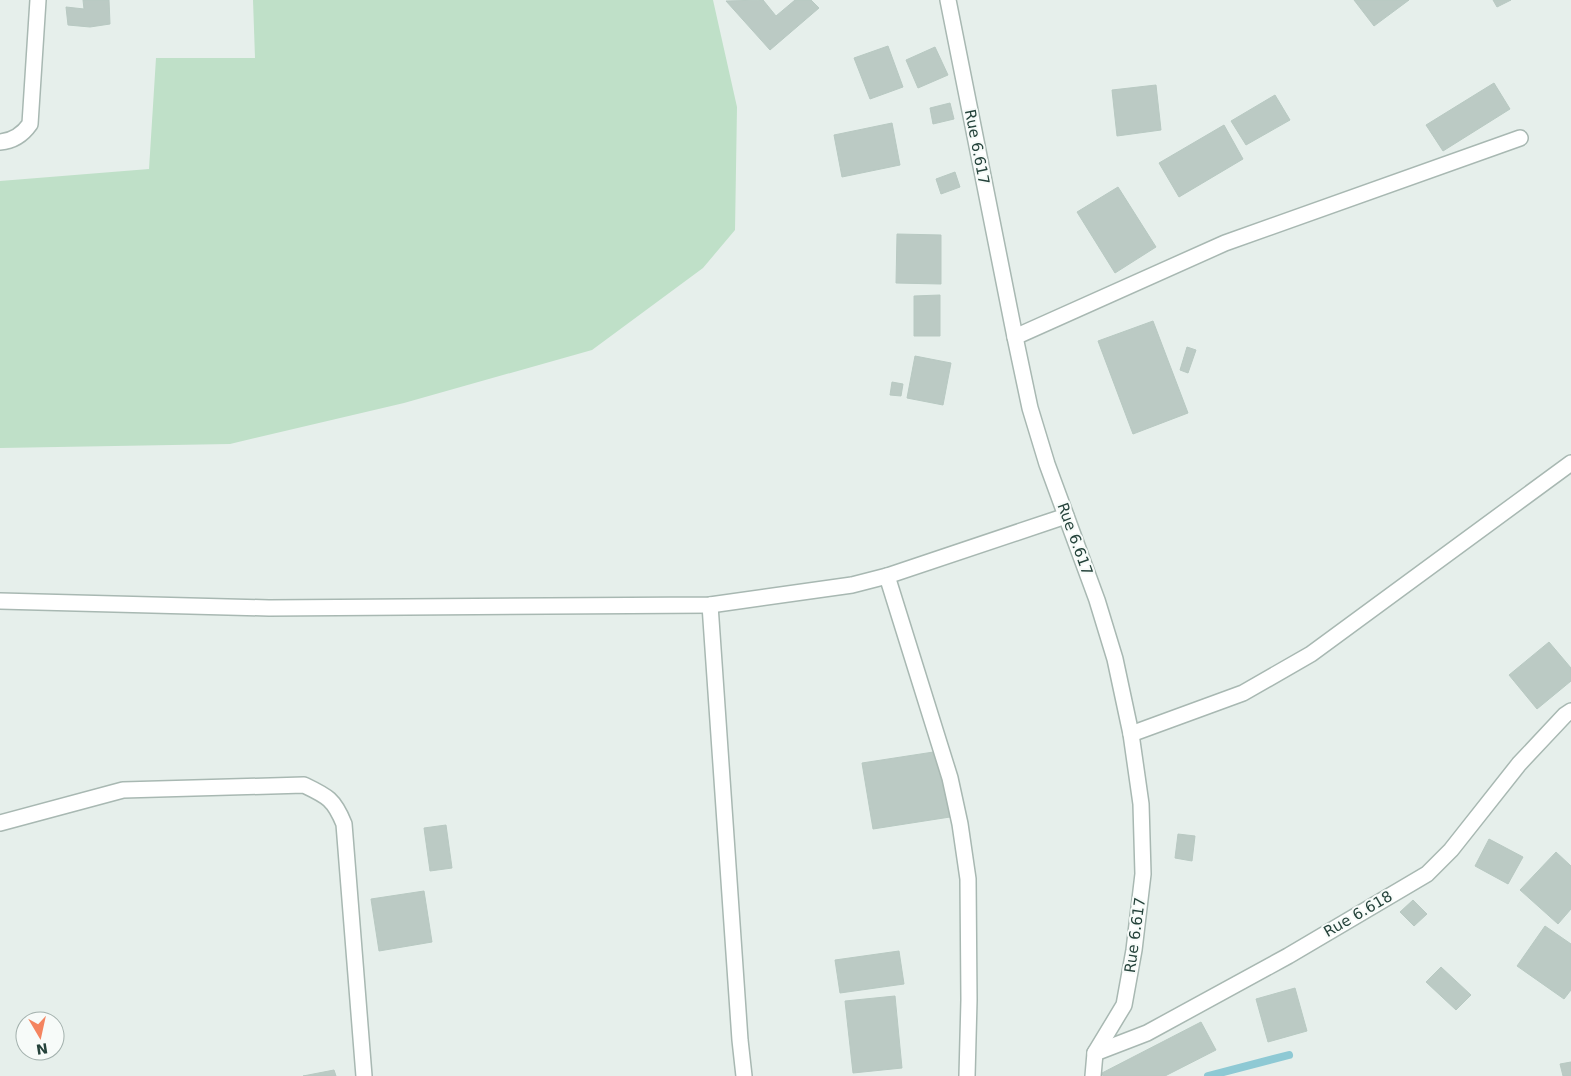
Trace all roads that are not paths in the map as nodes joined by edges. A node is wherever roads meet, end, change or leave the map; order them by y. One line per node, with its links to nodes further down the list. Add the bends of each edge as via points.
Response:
1 (38, 0): 4 (street, via 30,124 22,134)
2 (948, 0): 5 (street, Rue 6.617)
3 (1520, 138): 5 (street, via 1224,243)
4 (0, 142)
5 (1014, 337): 7 (street, Rue 6.617, via 1030,408)
6 (1571, 462): 12 (street, via 1311,654 1243,693)
7 (1066, 516): 8 (street); 12 (street, Rue 6.617, via 1115,659)
8 (887, 576): 10 (street, via 852,585); 17 (street, via 950,778 960,824 968,879)
9 (0, 601): 10 (street, via 269,608)
10 (710, 605): 16 (street)
11 (1571, 711): 14 (street, Rue 6.618, via 1519,764 1451,850 1427,874 1155,1029)
12 (1131, 734): 14 (street, Rue 6.617, via 1141,804 1143,874 1124,1005)
13 (0, 824): 15 (street, via 123,790 304,785 328,796 344,824)
14 (1095, 1054): 18 (street, Rue 6.617)
15 (364, 1076)
16 (744, 1076)
17 (967, 1076)
18 (1093, 1076)

